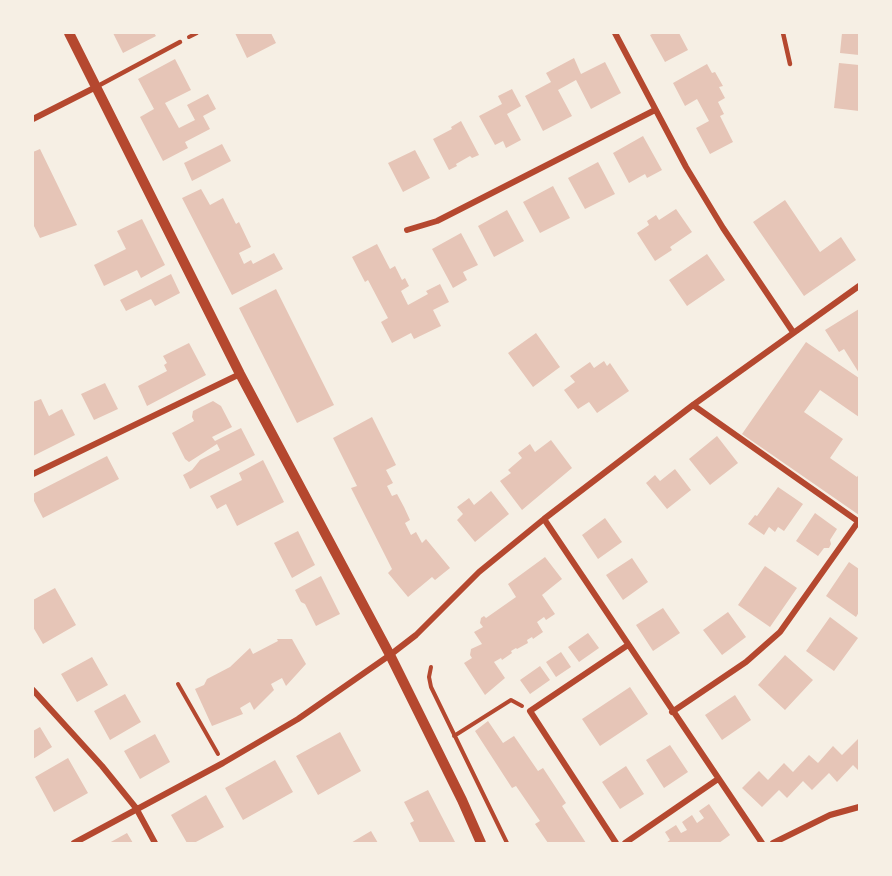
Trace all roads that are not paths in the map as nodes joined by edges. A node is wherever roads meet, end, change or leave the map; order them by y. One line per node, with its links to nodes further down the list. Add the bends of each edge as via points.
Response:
1 (69, 33): 6 (street)
2 (615, 33): 7 (street)
3 (783, 33): 5 (lane)
4 (180, 42): 6 (lane)
5 (789, 64)
6 (96, 87): 8 (street); 12 (street)
7 (655, 110): 9 (street, via 437,221); 11 (street, via 723,228)
8 (33, 119)
9 (407, 230)
10 (859, 286): 11 (street)
11 (793, 332): 13 (street)
12 (240, 374): 14 (street); 18 (street)
13 (693, 405): 15 (street); 16 (street)
14 (33, 474)
15 (544, 519): 17 (street); 18 (street, via 479,572 416,635)
16 (859, 522): 20 (street, via 780,632 746,662)
17 (628, 645): 20 (street); 27 (street, via 530,711)
18 (390, 655): 23 (street, via 298,718); 26 (street)
19 (33, 690): 23 (street)
20 (672, 712): 21 (street)
21 (718, 779): 28 (street); 29 (street)
22 (859, 807): 30 (street, via 830,815)
23 (136, 808): 24 (street); 25 (street)
24 (74, 843)
25 (155, 843)
26 (481, 843)
27 (616, 843)
28 (625, 843)
29 (762, 843)
30 (773, 843)

